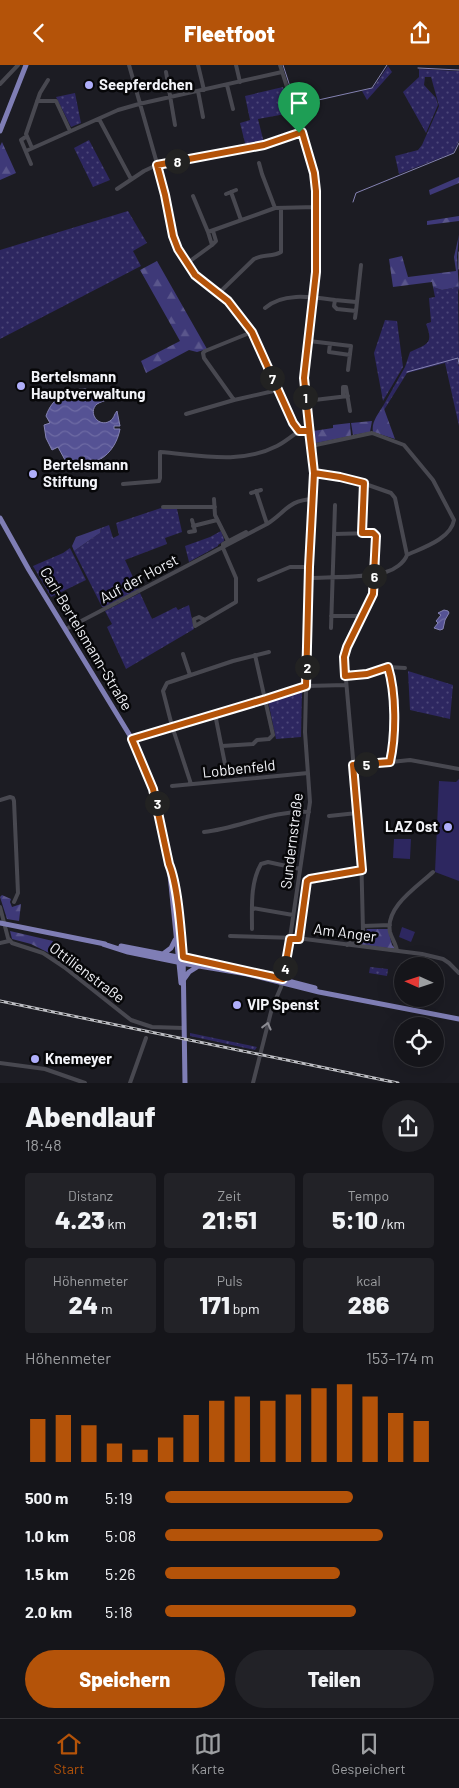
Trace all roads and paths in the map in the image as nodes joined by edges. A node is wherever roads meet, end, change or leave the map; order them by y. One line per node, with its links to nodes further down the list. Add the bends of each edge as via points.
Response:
1 (18, 65): 11 (street)
2 (26, 65): 22 (main road)
3 (129, 65): 17 (street)
4 (198, 65): 13 (street)
5 (236, 65): 10 (street)
6 (280, 65): 8 (street, Sundernstraße)
7 (166, 72): 15 (street)
8 (282, 72): 10 (street); 24 (street, Sundernstraße)
9 (48, 80): 16 (street)
10 (240, 82): 12 (street)
11 (0, 84)
12 (227, 85): 13 (street); 18 (street)
13 (204, 90): 14 (street)
14 (198, 91): 15 (street); 19 (street)
15 (170, 97): 17 (street); 21 (street)
16 (37, 101): 23 (street, via 56,101); 25 (street)
17 (139, 104): 20 (street); 30 (street)
18 (233, 109)
19 (203, 117)
20 (99, 119): 23 (street); 31 (street)
21 (175, 125)
22 (0, 131)
23 (70, 131): 26 (street)
24 (302, 132): 30 (street, via 264,145); 37 (street, Sundernstraße, via 314,173)
25 (27, 136): 26 (street); 27 (street, via 21,140)
26 (32, 148): 27 (street)
27 (26, 151): 29 (street)
28 (259, 163): 38 (street)
29 (31, 164)
30 (157, 165): 31 (street); 44 (street, via 173,236)
31 (131, 179): 32 (street)
32 (117, 189)
33 (236, 190): 34 (street)
34 (231, 192): 35 (street); 40 (street)
35 (226, 194)
36 (193, 196): 42 (street)
37 (316, 207): 39 (street); 47 (street, Sundernstraße)
38 (275, 208): 39 (street); 40 (street)
39 (281, 208): 46 (street, via 281,252 254,259)
40 (241, 220): 41 (street)
41 (213, 231): 42 (street); 43 (street, via 216,241)
42 (208, 232): 43 (street)
43 (212, 245): 44 (street)
44 (186, 264): 46 (street)
45 (361, 265): 49 (street)
46 (219, 293): 53 (street, via 235,308)
47 (314, 298): 48 (street); 50 (street, via 278,299); 54 (street, Sundernstraße)
48 (335, 300): 49 (street); 51 (street, via 337,309)
49 (356, 302): 51 (street)
50 (265, 307)
51 (356, 311): 52 (street)
52 (355, 318)
53 (252, 332): 58 (street); 59 (street, via 203,353)
54 (308, 341): 55 (street); 60 (street, Sundernstraße, via 304,378)
55 (330, 344): 56 (street, via 329,352); 56 (street, via 351,346)
56 (350, 355): 57 (street)
57 (348, 370)
58 (278, 390): 59 (street); 63 (street)
59 (234, 400): 62 (street)
60 (306, 401): 61 (street, via 345,396); 64 (street, Sundernstraße)
61 (350, 411)
62 (186, 414)
63 (299, 431): 64 (street); 68 (street, via 274,448 239,457 160,452 159,481)
64 (309, 431): 65 (street, Sundernstraße)
65 (311, 445): 66 (street, Sundernstraße); 88 (street, via 372,433 404,445 420,463 435,484 454,523 451,531 440,539)
66 (314, 473): 67 (street); 71 (street, Sundernstraße)
67 (364, 483): 83 (street); 88 (street, via 387,491 394,499)
68 (123, 484)
69 (251, 493): 79 (street, via 259,491)
70 (214, 499): 74 (street)
71 (313, 499): 79 (street, Auf der Horst, via 290,504 277,518); 89 (street, Sundernstraße)
72 (335, 505): 84 (street)
73 (163, 507): 74 (street)
74 (215, 507): 77 (street)
75 (0, 518): 86 (main road, Carl-Bertelsmann-Straße)
76 (192, 520): 80 (street)
77 (217, 520): 80 (street); 85 (street)
78 (0, 523): 86 (main road, Carl-Bertelsmann-Straße)
79 (267, 523): 82 (street, Auf der Horst)
80 (193, 525): 81 (street, via 194,531)
81 (189, 532)
82 (251, 532): 85 (street, Auf der Horst); 87 (street, Auf der Horst)
83 (362, 533): 84 (street); 90 (street, via 376,536)
84 (334, 534): 91 (street)
85 (228, 541): 87 (street, Auf der Horst)
86 (14, 543): 98 (main road, Carl-Bertelsmann-Straße)
87 (223, 548): 96 (street, via 236,578 236,602); 98 (street, Auf der Horst)
88 (407, 555): 90 (street, via 392,570)
89 (309, 567): 92 (street, Sundernstraße); 93 (street, via 290,567)
90 (374, 575): 91 (street); 95 (street, via 373,594)
91 (332, 577): 92 (street); 94 (street)
92 (309, 578): 107 (street, Sundernstraße)
93 (259, 580)
94 (331, 616): 95 (street); 97 (street)
95 (362, 618): 105 (street, via 345,652)
96 (205, 620)
97 (331, 628)
98 (66, 629): 111 (main road, Carl-Bertelsmann-Straße)
99 (269, 652): 101 (street)
100 (182, 654): 104 (street)
101 (255, 655): 104 (street); 108 (street)
102 (388, 667): 103 (street); 105 (street, via 367,674); 113 (street, via 393,704)
103 (405, 668)
104 (190, 675): 110 (street, via 167,683 163,688)
105 (345, 676): 106 (street)
106 (346, 685): 107 (street); 114 (street)
107 (306, 686): 108 (street); 117 (street, Sundernstraße)
108 (266, 699): 109 (street); 112 (street, via 272,738 256,740 253,744)
109 (216, 714): 110 (street); 112 (street)
110 (172, 726): 111 (street); 118 (street)
111 (132, 739): 125 (main road, Carl-Bertelsmann-Straße, via 153,789)
112 (222, 746): 115 (street)
113 (390, 762): 114 (street); 116 (street, via 410,759)
114 (353, 765): 122 (street)
115 (226, 769)
116 (459, 769)
117 (308, 773): 118 (street, Lobbenfeld); 121 (street, Sundernstraße)
118 (191, 784): 119 (street, Lobbenfeld)
119 (172, 786)
120 (0, 801): 129 (street, via 12,797 14,801 18,893)
121 (309, 812): 124 (street, via 270,816); 126 (street, Sundernstraße)
122 (357, 813): 123 (street); 127 (street)
123 (329, 816)
124 (204, 832)
125 (169, 864): 138 (main road, Carl-Bertelsmann-Straße); 147 (main road, Carl-Bertelsmann-Straße, via 175,886)
126 (300, 869): 131 (street, via 263,863 254,885); 132 (street, Sundernstraße)
127 (362, 870): 135 (street); 140 (street, via 307,881)
128 (433, 872): 134 (street, Am Anger, via 402,901)
129 (14, 902)
130 (0, 907): 141 (street)
131 (252, 908): 132 (street); 136 (street)
132 (293, 915): 139 (street, Sundernstraße)
133 (0, 923): 143 (main road)
134 (390, 925): 135 (street); 145 (street, Am Anger)
135 (363, 926): 144 (street, via 360,935)
136 (252, 929)
137 (230, 936): 139 (street, Am Anger)
138 (176, 938): 146 (main road, via 171,949); 147 (main road, Carl-Bertelsmann-Straße)
139 (290, 939): 140 (street, Am Anger); 151 (street, Sundernstraße)
140 (299, 939): 144 (street, Am Anger)
141 (9, 941): 142 (street); 154 (street, Ottilienstraße, via 43,953 131,1021 152,1027)
142 (0, 943)
143 (103, 944): 146 (main road); 147 (main road, via 128,952)
144 (347, 945): 145 (street, Am Anger)
145 (397, 951): 149 (street, Am Anger, via 436,956)
146 (163, 954): 147 (main road)
147 (181, 960): 148 (main road); 150 (main road, Carl-Bertelsmann-Straße); 151 (main road); 152 (main road, Carl-Bertelsmann-Straße)
148 (198, 966): 150 (main road, via 189,971); 151 (main road)
149 (459, 973)
150 (184, 980): 152 (main road, Carl-Bertelsmann-Straße)
151 (282, 981): 153 (main road); 162 (street, Sundernstraße, one-way to 151)
152 (183, 1006): 154 (main road, Carl-Bertelsmann-Straße)
153 (459, 1019)
154 (184, 1028): 161 (main road, Carl-Bertelsmann-Straße)
155 (146, 1038): 160 (street)
156 (0, 1063): 157 (street, via 45,1069)
157 (72, 1077): 158 (street); 159 (street)
158 (70, 1083)
159 (85, 1083)
160 (130, 1083)
161 (185, 1083)
162 (253, 1083)

